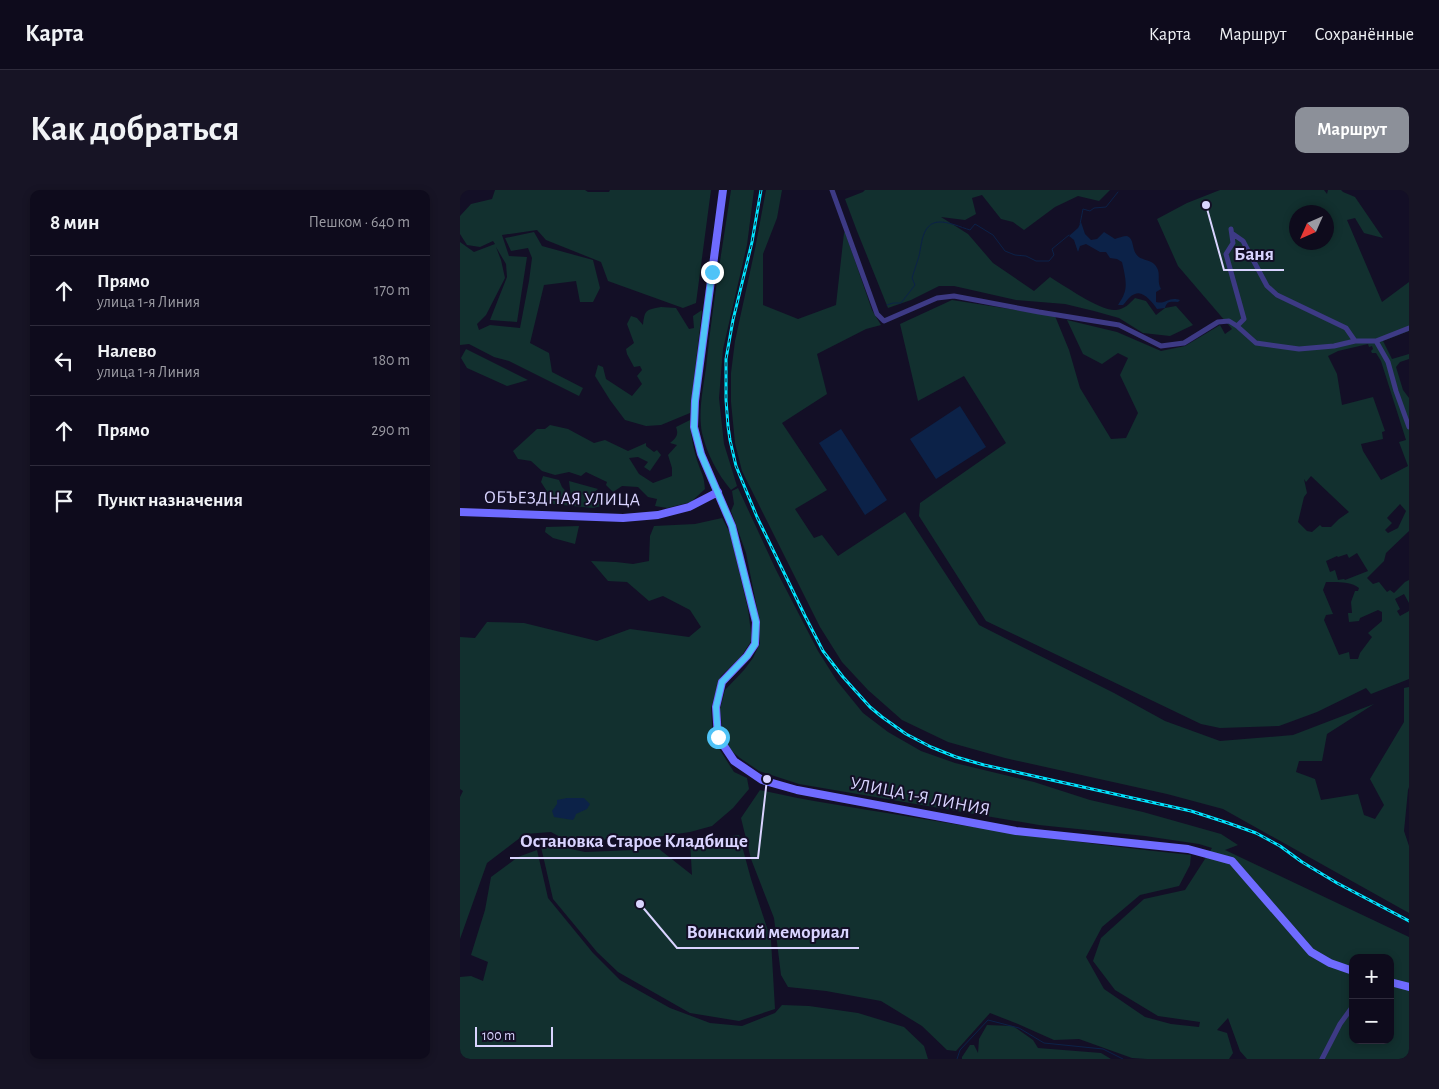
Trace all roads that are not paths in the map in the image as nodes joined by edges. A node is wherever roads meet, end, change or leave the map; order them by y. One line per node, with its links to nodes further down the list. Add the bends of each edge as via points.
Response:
1 (723, 190): 8 (street, УЛИЦА 1-Я ЛИНИЯ, via 694,427 701,454)
2 (832, 190): 3 (street, via 877,314 884,321 936,298 954,296 1119,325 1161,346 1184,342 1218,322 1229,321)
3 (1237, 326): 6 (street, via 1256,343 1279,347 1299,349); 6 (street, via 1244,319 1226,254 1232,242 1232,231 1243,241 1267,286 1276,295 1346,328)
4 (1409, 328): 5 (street)
5 (1376, 340): 6 (street); 7 (street, via 1388,362)
6 (1355, 341)
7 (1409, 427)
8 (718, 492): 9 (street, ОБЪЕЗДНАЯ УЛИЦА, via 689,507 658,515 623,518); 10 (street, УЛИЦА 1-Я ЛИНИЯ, via 732,526 756,622 755,644 722,682 716,707 718,737 734,761 762,780 797,790 1016,831 1188,848 1232,861 1311,952)
9 (460, 512)
10 (1349, 969)
11 (1394, 983): 12 (street)
12 (1409, 988)
13 (1349, 1012): 14 (street)
14 (1322, 1059)

